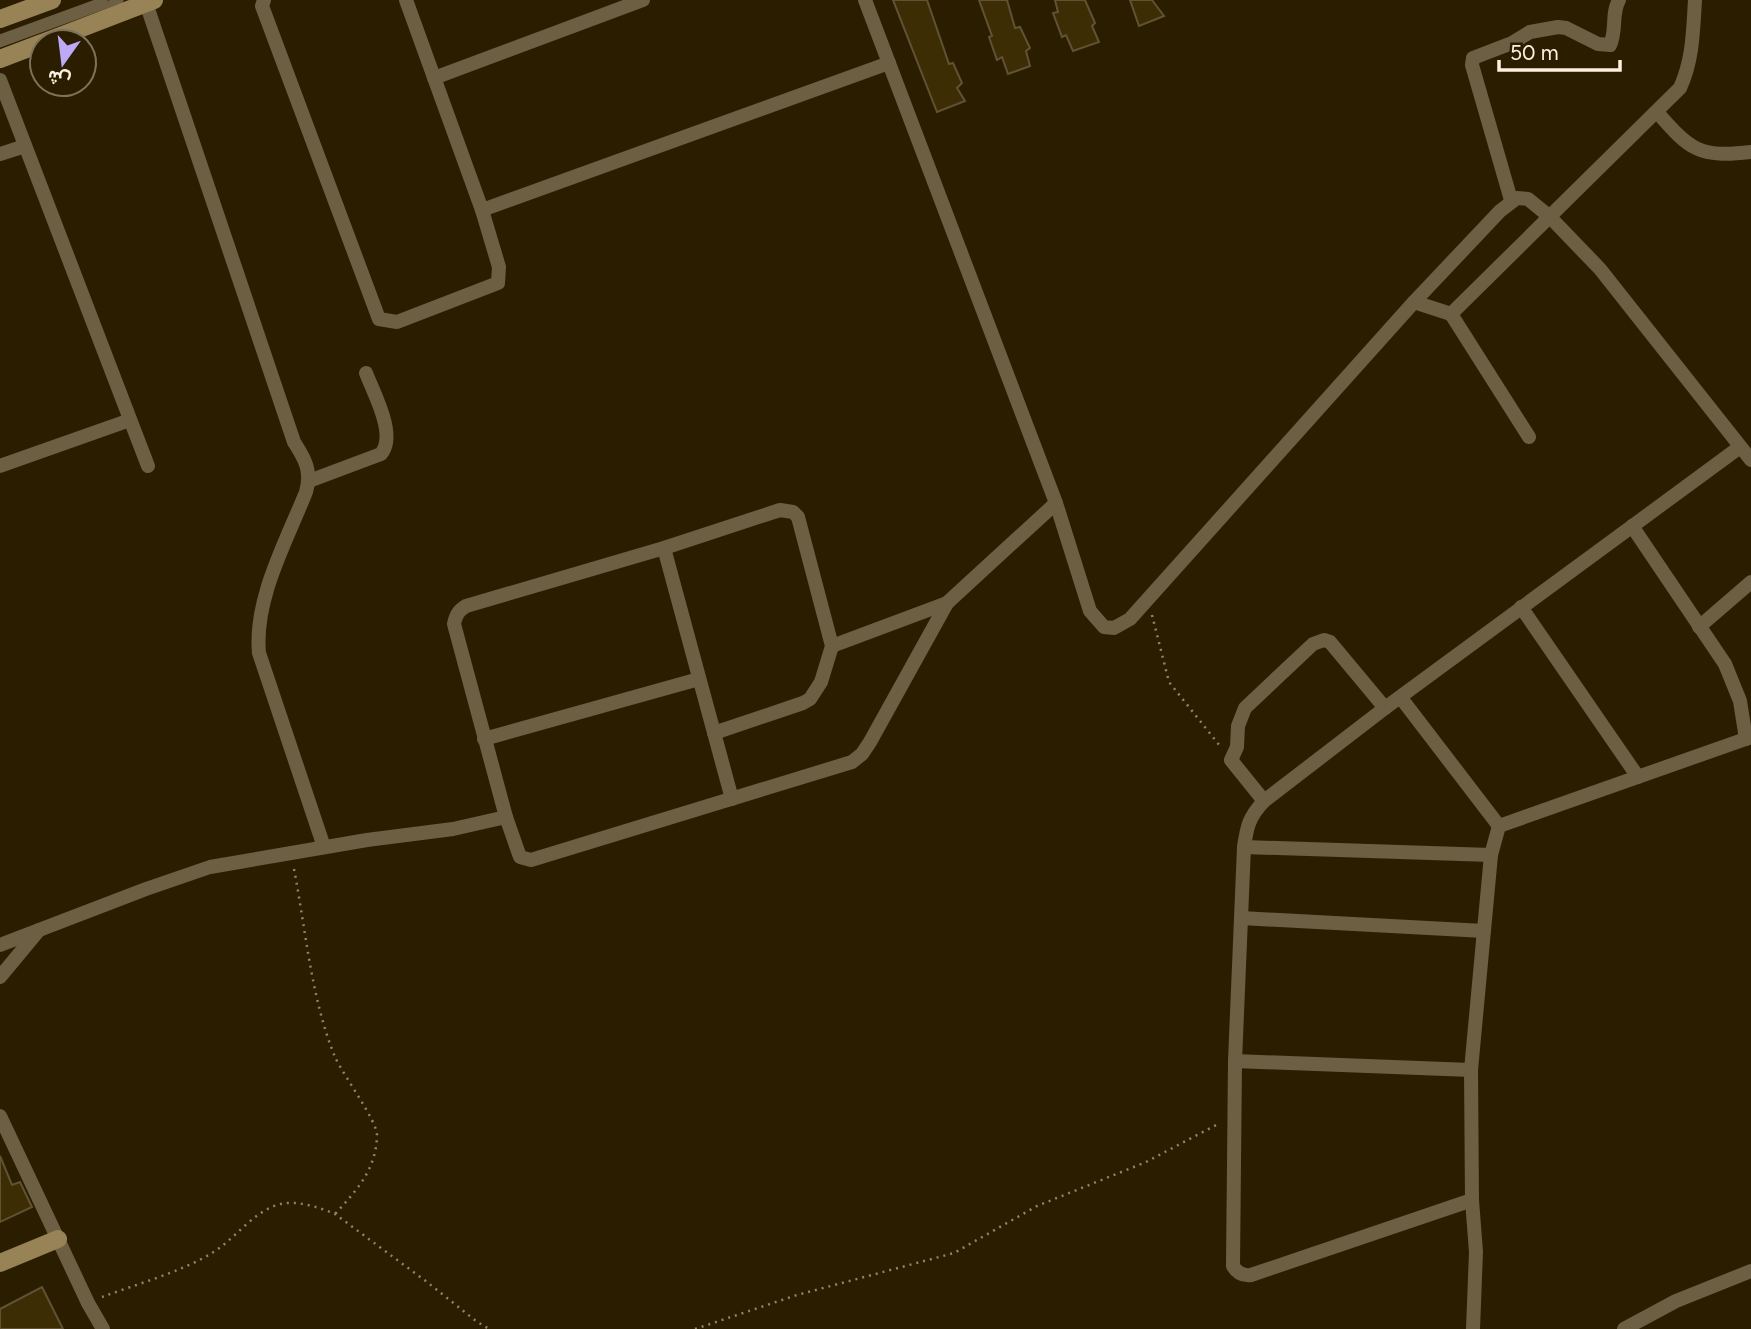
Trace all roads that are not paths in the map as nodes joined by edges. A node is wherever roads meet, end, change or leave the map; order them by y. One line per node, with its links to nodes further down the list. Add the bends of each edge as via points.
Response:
1 (52, 0): 11 (main road)
2 (104, 0): 13 (lane)
3 (120, 0): 14 (lane)
4 (264, 0): 25 (street, via 262,6 379,319 397,322 498,283 499,267)
5 (406, 0): 18 (street)
6 (643, 0): 18 (street)
7 (865, 0): 17 (street)
8 (1619, 0): 24 (street, via 1610,45 1558,27 1530,32 1473,58)
9 (1695, 0): 20 (street, via 1687,71 1680,88)
10 (150, 2): 12 (main road); 36 (street)
11 (0, 19)
12 (83, 28)
13 (0, 38)
14 (0, 44)
15 (28, 49): 16 (main road)
16 (0, 59)
17 (889, 63): 25 (street); 37 (street)
18 (434, 78): 25 (street)
19 (0, 80): 21 (street)
20 (1657, 112): 22 (street, via 1684,142 1700,152); 26 (street)
21 (25, 146): 23 (street); 30 (street)
22 (1751, 152)
23 (0, 154)
24 (1511, 200): 26 (street, via 1528,199); 27 (street)
25 (482, 210)
26 (1550, 217): 28 (street); 32 (street, via 1600,269)
27 (1414, 302): 28 (street); 37 (street, via 1119,626 1108,628 1098,623 1090,611)
28 (1451, 314): 31 (street)
29 (366, 373): 36 (street, via 387,430 387,446 381,454)
30 (131, 420): 34 (street); 35 (street)
31 (1529, 437)
32 (1740, 447): 33 (street); 38 (street)
33 (1751, 460)
34 (0, 466)
35 (148, 466)
36 (310, 481): 56 (street, via 262,602 257,633 259,653)
37 (1056, 503): 41 (street)
38 (1632, 526): 42 (street); 43 (street)
39 (664, 548): 44 (street, via 780,510 793,512); 45 (street); 49 (street, via 458,611 454,624)
40 (1751, 582): 43 (street)
41 (947, 603): 44 (street); 52 (street, via 862,754 839,768)
42 (1521, 607): 46 (street); 51 (street)
43 (1699, 627): 50 (street, via 1733,679)
44 (832, 646): 48 (street, via 821,682 810,699)
45 (699, 679): 48 (street); 49 (street)
46 (1401, 698): 47 (street); 55 (street)
47 (1385, 708): 53 (street); 53 (street, via 1330,642 1313,643 1245,708 1238,726 1231,760)
48 (714, 733): 52 (street)
49 (484, 738): 54 (street)
50 (1748, 738): 51 (street)
51 (1638, 777): 55 (street)
52 (732, 799): 54 (street, via 531,860 520,857)
53 (1264, 801): 57 (street, via 1252,813)
54 (506, 817): 56 (street, via 453,830)
55 (1499, 827): 58 (street)
56 (324, 847): 60 (street, via 210,867)
57 (1244, 847): 58 (street); 59 (street)
58 (1491, 855): 61 (street)
59 (1241, 918): 61 (street); 64 (street)
60 (40, 929): 62 (street); 63 (street)
61 (1484, 931): 65 (street)
62 (0, 945)
63 (0, 977)
64 (1236, 1060): 65 (street); 67 (street, via 1233,1266 1242,1275)
65 (1471, 1070): 67 (street)
66 (0, 1116): 68 (street)
67 (1472, 1200): 72 (street, via 1476,1252)
68 (58, 1239): 69 (main road); 71 (street)
69 (0, 1263)
70 (1751, 1271): 73 (street, via 1676,1301)
71 (103, 1329)
72 (1473, 1329)
73 (1624, 1329)

